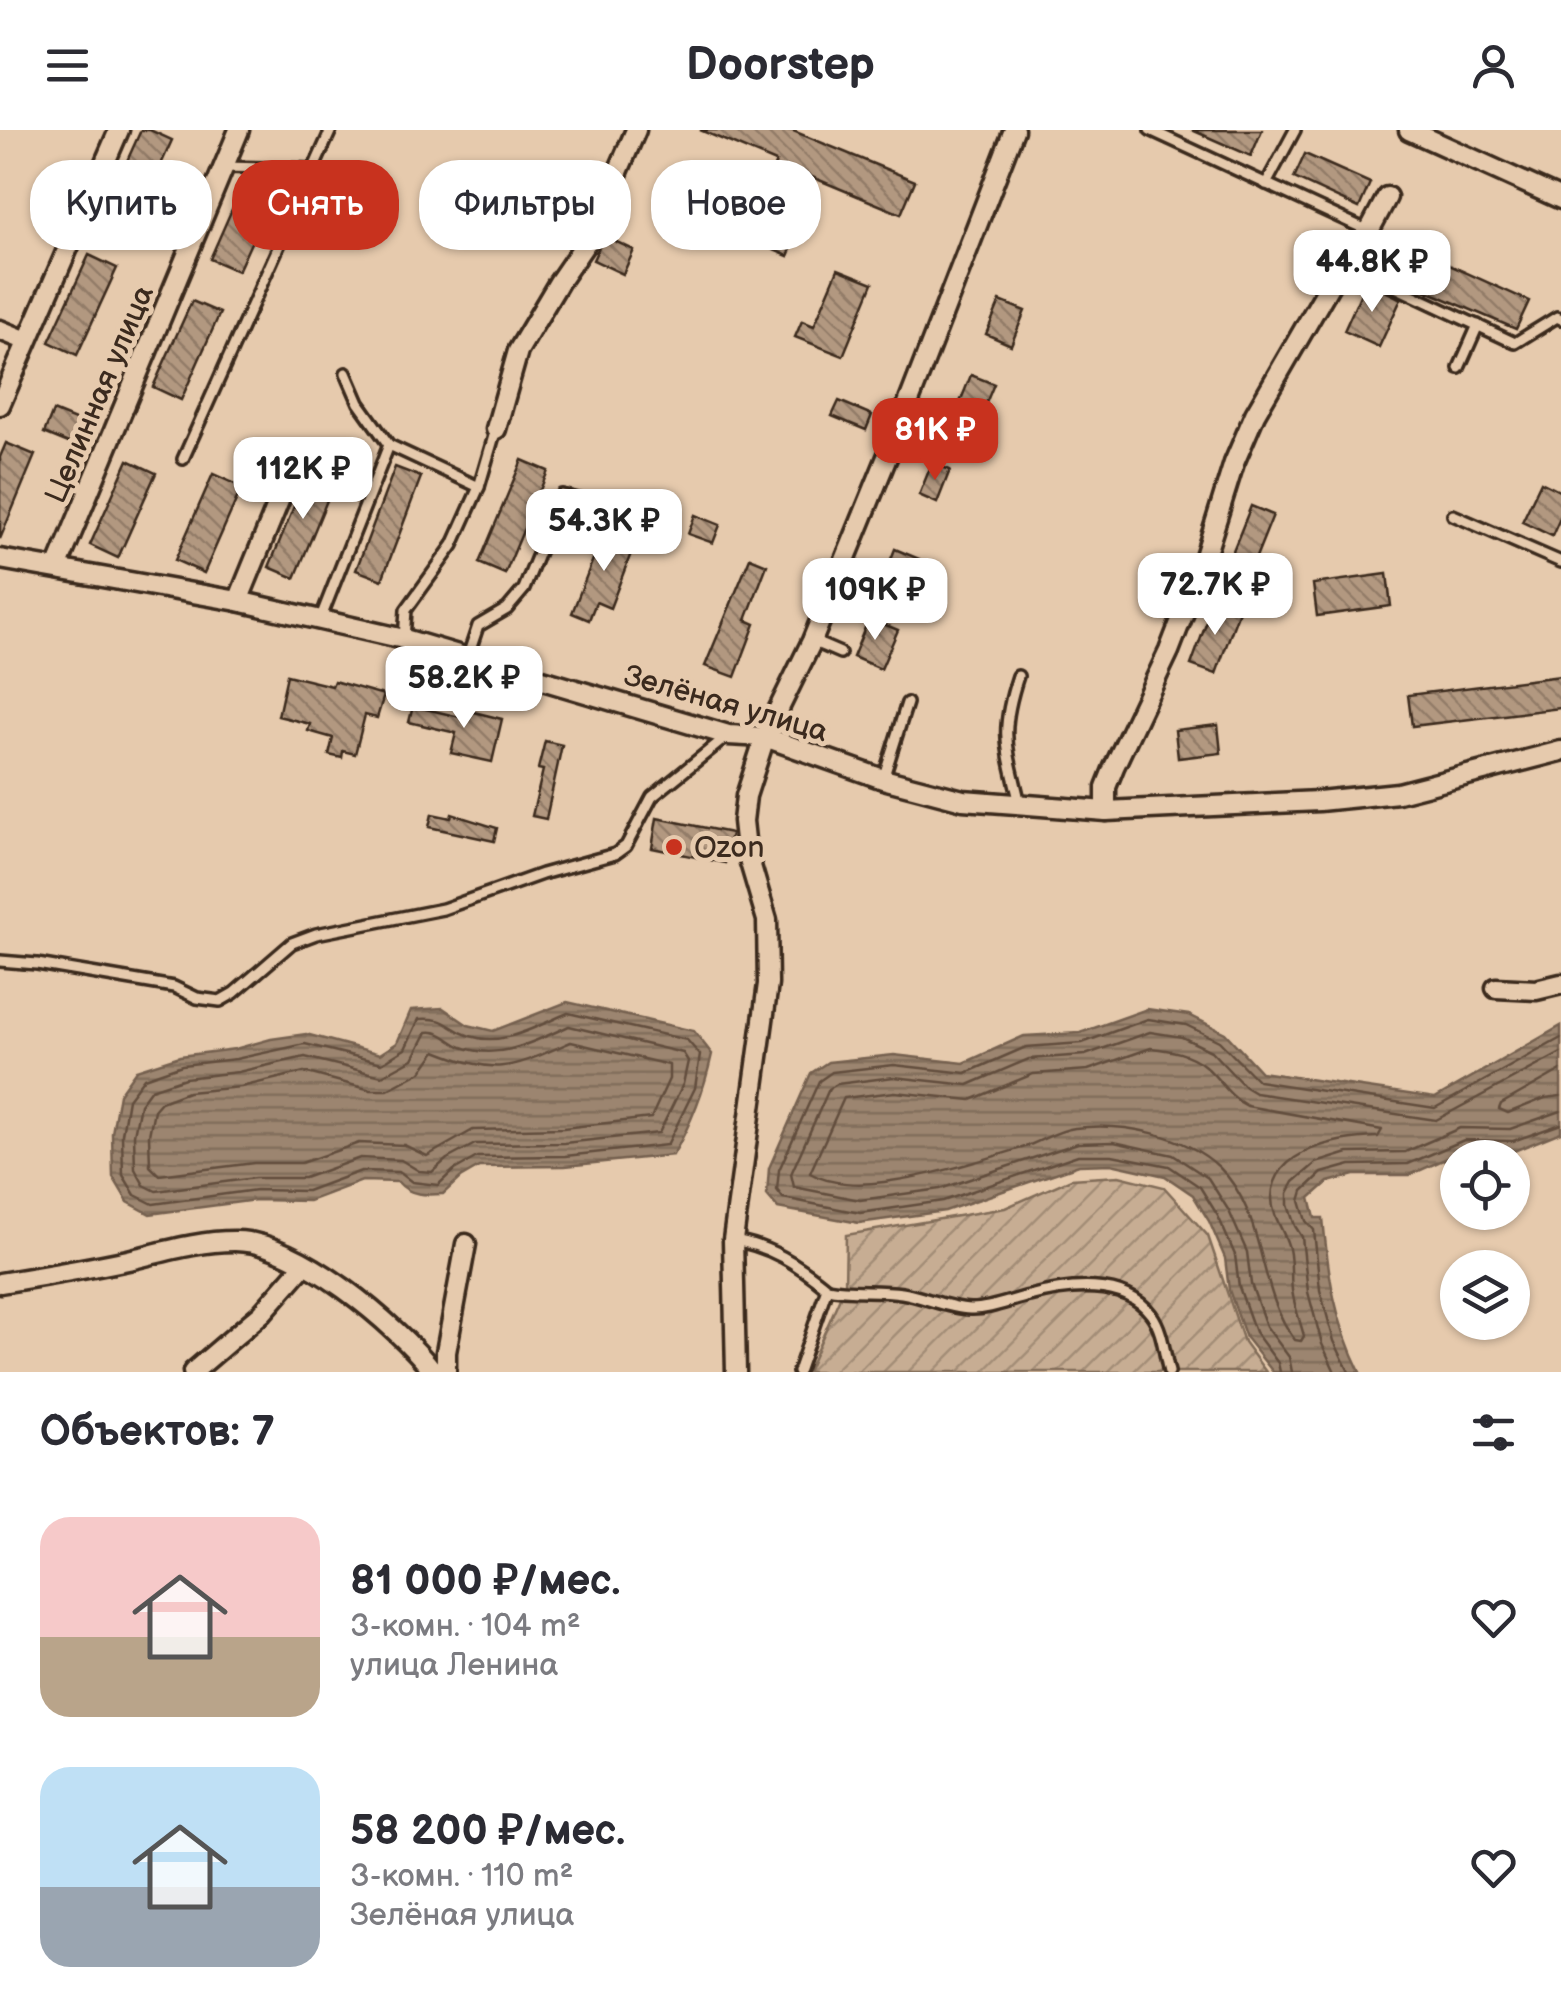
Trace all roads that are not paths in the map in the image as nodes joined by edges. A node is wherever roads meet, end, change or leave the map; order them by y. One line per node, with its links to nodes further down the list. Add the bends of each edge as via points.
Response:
1 (120, 130): 21 (street)
2 (240, 130): 10 (street, Целинная улица)
3 (331, 130): 9 (lane)
4 (636, 130): 25 (street, via 590,237 518,351)
5 (1014, 130): 38 (street)
6 (1150, 130): 12 (lane)
7 (1294, 130): 12 (lane)
8 (1409, 130): 14 (street)
9 (318, 160)
10 (224, 167): 11 (lane); 34 (street, Целинная улица)
11 (232, 167)
12 (1266, 184): 15 (lane)
13 (1388, 197): 15 (street)
14 (1561, 199)
15 (1369, 231): 17 (street)
16 (277, 250): 27 (lane)
17 (1343, 262): 19 (lane); 48 (street, via 1255,414 1170,651 1106,787)
18 (1561, 319): 19 (lane, via 1515,343)
19 (1478, 326): 22 (lane)
20 (0, 330): 21 (street)
21 (27, 341): 24 (street)
22 (1460, 368)
23 (346, 373): 26 (lane)
24 (0, 405)
25 (496, 429): 29 (lane)
26 (389, 446): 29 (lane); 36 (lane)
27 (183, 458)
28 (292, 469): 35 (street)
29 (478, 488): 37 (lane, via 453,546 406,610)
30 (638, 514): 40 (lane, via 562,495 524,589 478,626)
31 (1453, 514): 33 (lane)
32 (0, 559): 34 (street, Зелёная улица)
33 (1561, 562)
34 (57, 568): 35 (street, Зелёная улица)
35 (238, 602): 36 (street, Зелёная улица)
36 (320, 620): 37 (street, Зелёная улица)
37 (404, 640): 40 (street, Зелёная улица)
38 (812, 641): 39 (lane); 44 (street)
39 (840, 653)
40 (468, 656): 43 (street, Зелёная улица)
41 (1018, 676): 47 (lane, via 1004,733)
42 (907, 703): 46 (lane)
43 (728, 735): 44 (street, Зелёная улица); 49 (lane, via 652,798 615,854 443,909 316,934 292,943 220,1001 174,987)
44 (765, 736): 46 (street, Зелёная улица); 52 (street, via 743,821 767,920 768,984)
45 (1561, 751): 48 (street, Зелёная улица, via 1398,793)
46 (882, 779): 47 (street, Зелёная улица, via 963,800)
47 (1021, 806): 48 (street, Зелёная улица)
48 (1106, 811)
49 (0, 961)
50 (1561, 984): 51 (street)
51 (1496, 988)
52 (733, 1240): 56 (lane, via 781,1256); 60 (street)
53 (466, 1244): 59 (street)
54 (304, 1264): 55 (street, via 237,1240); 57 (street, via 262,1313); 58 (street, via 386,1320)
55 (0, 1283)
56 (826, 1288): 61 (lane); 62 (lane, via 906,1294 972,1309 1060,1288 1109,1290 1150,1312)
57 (193, 1372)
58 (434, 1372)
59 (446, 1372)
60 (736, 1372)
61 (798, 1372)
62 (1168, 1372)

